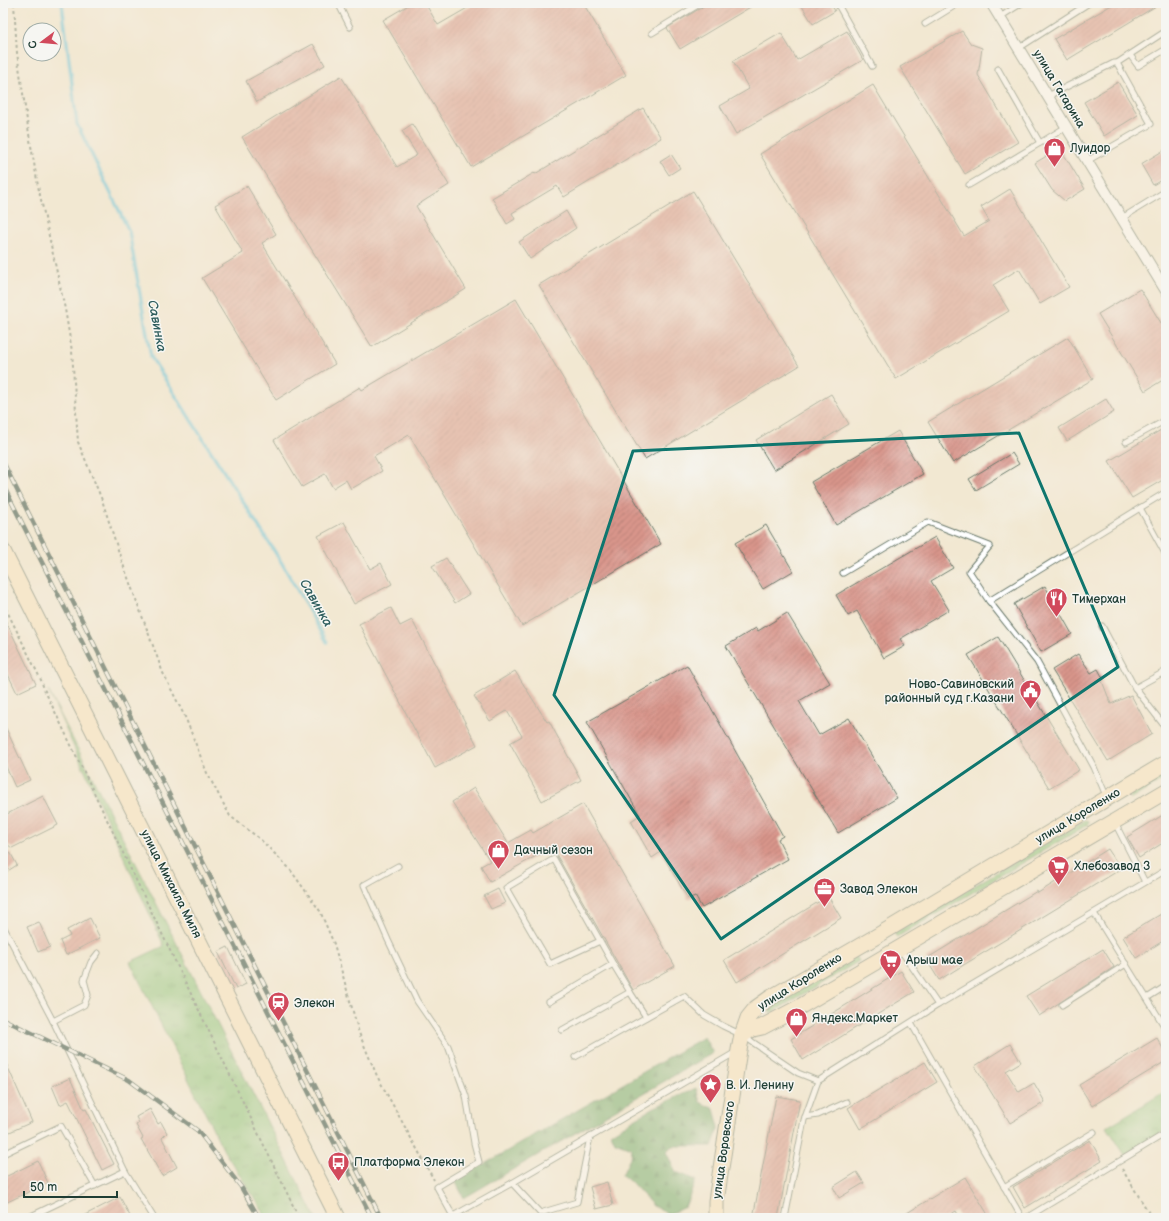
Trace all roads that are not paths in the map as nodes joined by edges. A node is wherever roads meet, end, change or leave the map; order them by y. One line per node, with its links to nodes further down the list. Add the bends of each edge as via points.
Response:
1 (338, 3): 10 (lane)
2 (701, 3): 12 (lane)
3 (837, 3): 17 (lane)
4 (959, 3): 9 (lane)
5 (991, 3): 8 (street, улица Гагарина)
6 (1022, 3): 8 (lane)
7 (1089, 3): 13 (lane)
8 (1000, 17): 13 (street, улица Гагарина)
9 (925, 24)
10 (350, 27)
11 (1166, 31): 15 (lane)
12 (652, 33)
13 (1019, 48): 19 (street, улица Гагарина)
14 (1163, 51): 15 (lane, via 1138,66)
15 (1130, 55): 16 (lane)
16 (1117, 63): 19 (lane); 22 (lane, via 1151,124)
17 (872, 66)
18 (998, 69): 21 (lane)
19 (1048, 96): 20 (street, улица Гагарина)
20 (1066, 127): 21 (lane); 22 (street, улица Гагарина)
21 (1040, 143): 23 (lane)
22 (1087, 161): 25 (street, улица Гагарина)
23 (969, 185)
24 (1166, 191): 25 (lane)
25 (1122, 218): 26 (street, улица Гагарина)
26 (1166, 291)
27 (1166, 420): 28 (lane)
28 (1126, 442)
29 (1166, 492): 30 (lane)
30 (1140, 508): 32 (lane); 34 (lane)
31 (3, 551): 82 (street, улица Михаила Миля)
32 (1166, 555)
33 (844, 573): 34 (lane, via 928,522 990,546 969,571)
34 (989, 601): 41 (lane, via 1037,662 1094,767)
35 (1102, 626): 37 (lane)
36 (1166, 671): 37 (lane)
37 (1136, 688): 38 (lane)
38 (1166, 728)
39 (1166, 763): 41 (street, улица Короленко)
40 (1166, 791): 42 (street, улица Короленко)
41 (1107, 799): 42 (street); 48 (street, улица Короленко)
42 (1114, 822): 45 (lane); 50 (street, улица Короленко)
43 (398, 866): 79 (lane, via 364,885 417,1001 448,1046 466,1096 479,1162 437,1187)
44 (1166, 870): 45 (lane)
45 (1145, 882): 46 (lane)
46 (1094, 913): 53 (lane); 58 (lane)
47 (3, 926): 61 (lane)
48 (877, 936): 50 (street); 65 (street, улица Короленко, via 756,1008 748,1018)
49 (600, 941): 49 (lane, via 554,860 506,888 550,964); 52 (lane)
50 (893, 952): 58 (lane); 65 (street, улица Короленко, via 786,1014)
51 (98, 953): 61 (lane, via 91,962 84,980 88,995 84,1005)
52 (613, 964): 55 (lane); 57 (lane)
53 (1126, 964): 56 (lane); 59 (lane)
54 (1166, 986): 56 (lane)
55 (630, 992): 60 (lane); 64 (lane)
56 (1147, 998): 63 (lane)
57 (549, 1002)
58 (938, 1005): 62 (lane)
59 (1062, 1005)
60 (646, 1017): 65 (lane, via 684,996 704,1014); 67 (lane)
61 (53, 1021): 75 (lane)
62 (911, 1023): 68 (lane); 78 (lane)
63 (1166, 1029)
64 (562, 1030)
65 (742, 1035): 66 (street, улица Воровского); 68 (lane, via 798,1073)
66 (738, 1050): 73 (lane); 83 (street, улица Воровского, via 716,1201)
67 (575, 1057)
68 (818, 1081): 70 (lane)
69 (847, 1102): 70 (lane, via 818,1115)
70 (805, 1117): 84 (lane)
71 (1094, 1132): 78 (lane)
72 (1166, 1133): 86 (lane)
73 (590, 1137): 76 (lane); 76 (lane, via 577,1202 540,1213)
74 (3, 1154): 77 (lane, via 61,1126)
75 (125, 1171): 77 (lane); 81 (lane)
76 (512, 1184): 79 (lane)
77 (95, 1186): 80 (lane)
78 (1004, 1187): 85 (lane)
79 (454, 1217)
80 (27, 1218)
81 (154, 1218)
82 (338, 1218)
83 (716, 1218)
84 (785, 1218)
85 (1022, 1218)
86 (1026, 1218)

